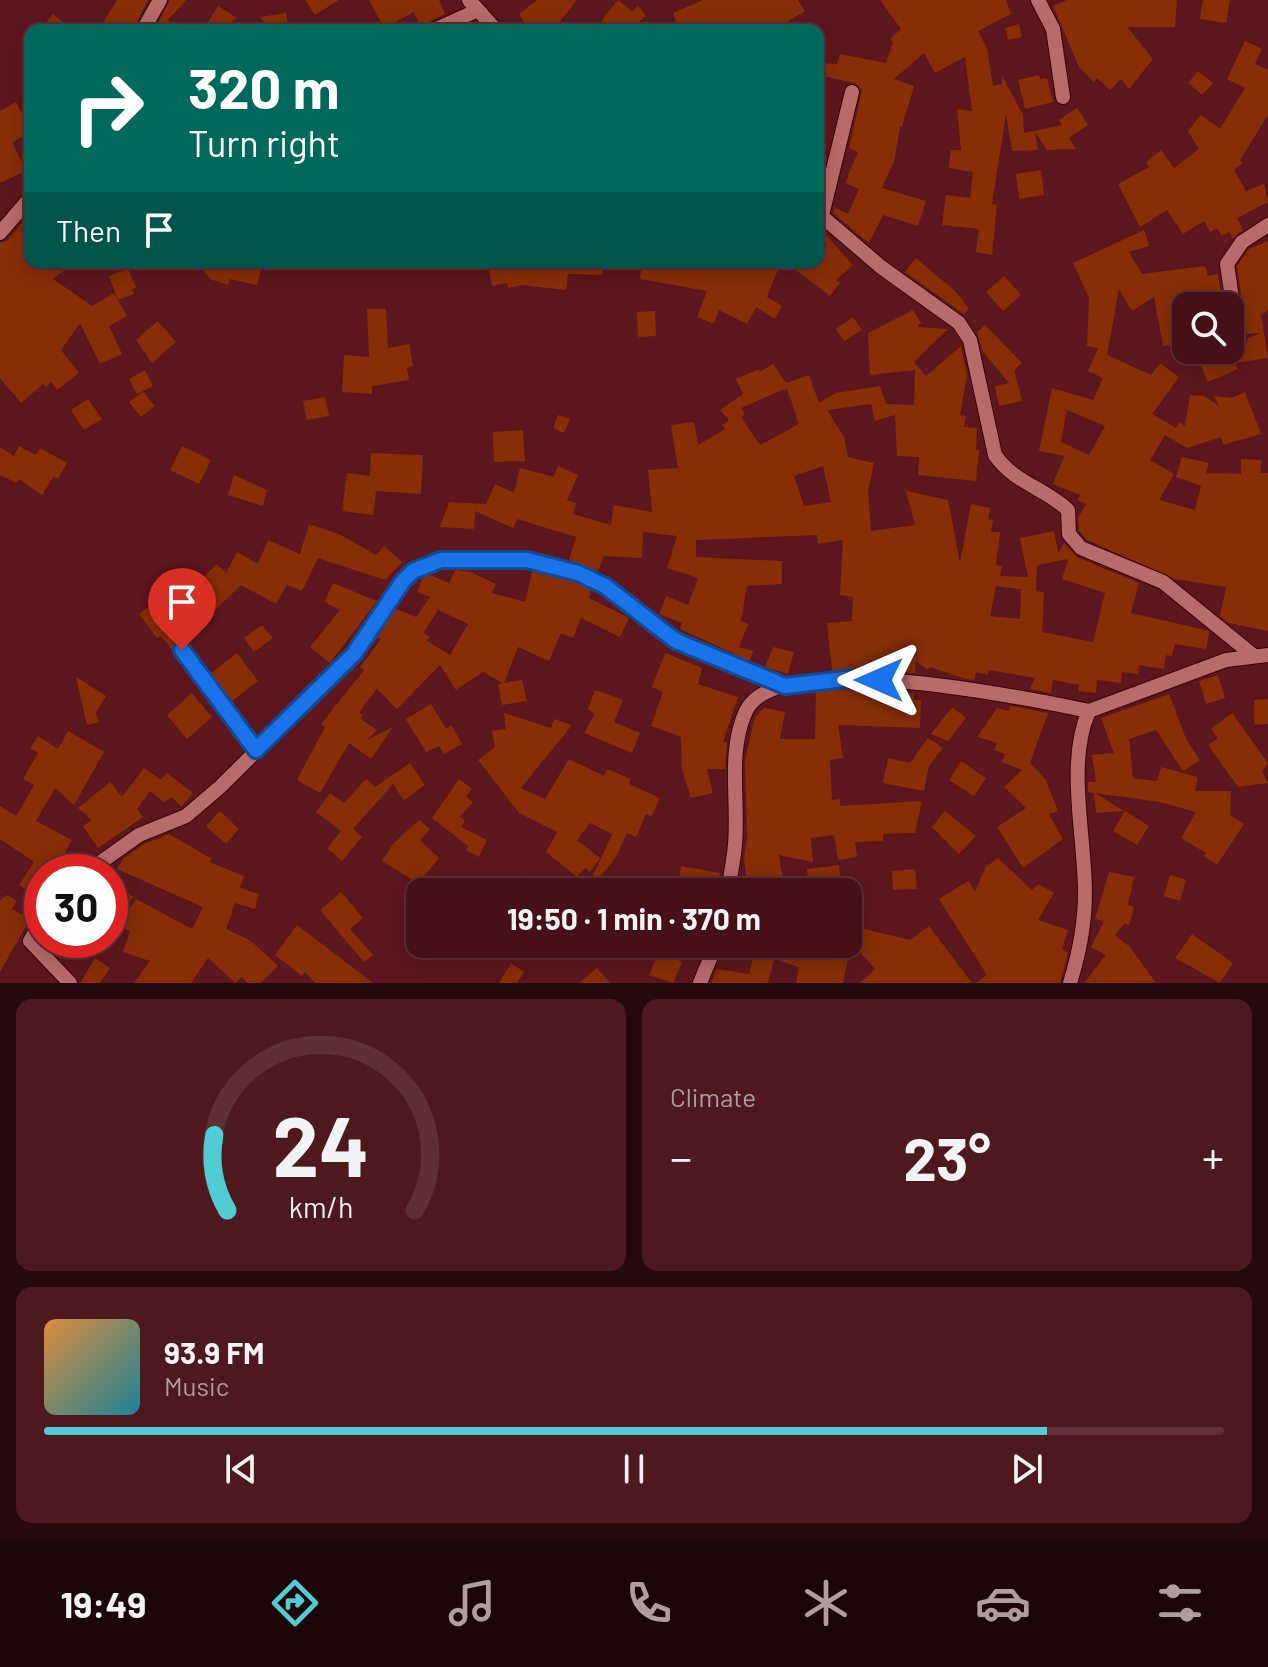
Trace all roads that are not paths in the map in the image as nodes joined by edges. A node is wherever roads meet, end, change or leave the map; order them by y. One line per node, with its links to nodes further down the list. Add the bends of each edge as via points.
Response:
1 (160, 0): 4 (street)
2 (1038, 0): 8 (street, via 1053,29)
3 (474, 5): 5 (street); 6 (street)
4 (146, 24)
5 (444, 24)
6 (491, 24)
7 (852, 92): 9 (street)
8 (1063, 97)
9 (824, 199)
10 (24, 205): 13 (street)
11 (824, 217): 16 (street, via 959,323 970,340 995,455 1023,483 1068,510 1069,534 1081,548 1163,582)
12 (1268, 225): 14 (street, via 1242,242 1227,264)
13 (0, 233)
14 (1231, 292)
15 (182, 650): 19 (street)
16 (1261, 656): 18 (street, via 1226,660)
17 (785, 686): 18 (street, via 853,678 933,683); 19 (street, via 676,641 605,586 578,573 527,560 441,560 403,581 354,654); 21 (street, via 748,707 736,740)
18 (1089, 711): 26 (street, via 1077,747 1085,895)
19 (256, 750): 20 (street, via 186,816 147,831)
20 (113, 854)
21 (730, 878)
22 (46, 958): 24 (street)
23 (710, 958): 25 (street)
24 (70, 983)
25 (700, 983)
26 (1070, 983)

